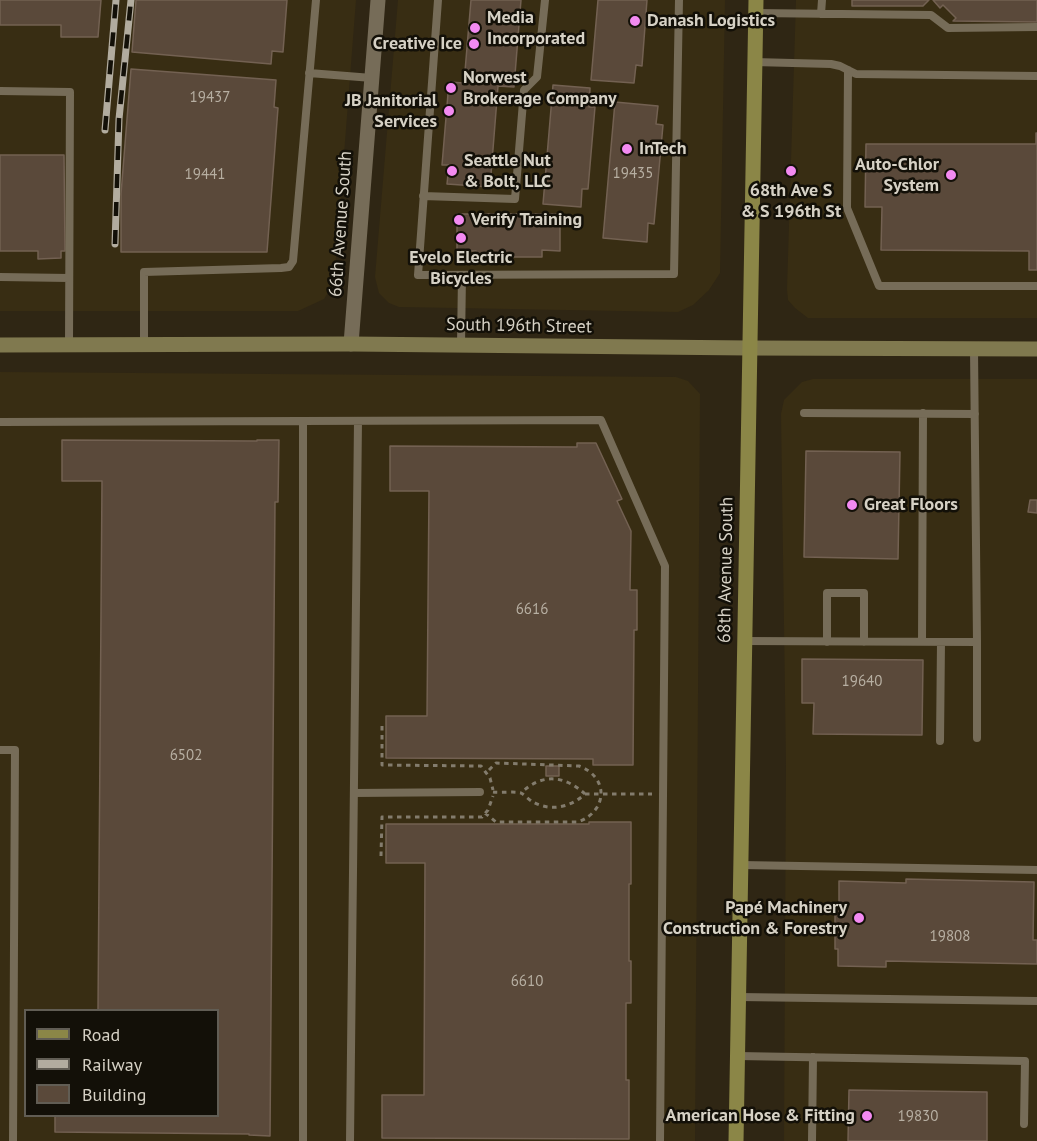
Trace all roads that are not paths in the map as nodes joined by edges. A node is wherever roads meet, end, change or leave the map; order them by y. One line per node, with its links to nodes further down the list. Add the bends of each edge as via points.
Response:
1 (316, 0): 12 (lane)
2 (378, 0): 14 (street, 66th Avenue South)
3 (438, 0): 16 (lane)
4 (544, 0): 16 (lane, via 537,77 524,90 515,199)
5 (679, 0): 17 (lane, via 674,274)
6 (822, 0): 8 (lane)
7 (756, 7): 8 (lane); 10 (main road, 68th Avenue South)
8 (821, 14): 9 (lane, via 931,15 948,28)
9 (1037, 27)
10 (754, 62): 11 (lane, via 831,64); 26 (main road, 68th Avenue South)
11 (848, 70): 13 (lane, via 856,75); 20 (lane, via 847,208 879,286)
12 (309, 73): 14 (lane); 21 (lane, via 293,261 289,267 281,268 144,272)
13 (1037, 76)
14 (372, 78): 22 (street, 66th Avenue South)
15 (0, 91): 19 (lane, via 70,92)
16 (423, 196): 17 (lane, via 418,274)
17 (462, 274): 25 (lane)
18 (0, 278): 19 (lane)
19 (69, 278): 24 (lane)
20 (1037, 286)
21 (144, 344): 22 (main road, South 196th Street); 24 (main road, South 196th Street)
22 (351, 344): 25 (main road, South 196th Street)
23 (0, 345): 24 (main road, South 196th Street)
24 (69, 345)
25 (461, 345): 26 (main road, South 196th Street)
26 (749, 348): 27 (main road, South 196th Street); 35 (main road, 68th Avenue South)
27 (974, 349): 28 (main road, South 196th Street); 31 (lane)
28 (1037, 349)
29 (804, 413): 30 (lane)
30 (923, 413): 31 (lane); 38 (lane)
31 (975, 414): 40 (lane)
32 (303, 421): 33 (lane); 34 (lane); 54 (lane)
33 (358, 421): 45 (lane); 56 (lane, via 601,420 665,566)
34 (0, 422)
35 (744, 641): 36 (lane); 46 (main road, 68th Avenue South)
36 (827, 642): 37 (lane); 37 (lane, via 827,593 864,593)
37 (864, 642): 38 (lane)
38 (922, 642): 39 (lane)
39 (940, 642): 40 (lane); 42 (lane)
40 (977, 642): 41 (lane)
41 (977, 738)
42 (940, 741)
43 (0, 750): 53 (lane, via 15,750)
44 (480, 792): 45 (lane)
45 (354, 793): 55 (lane)
46 (741, 866): 47 (lane); 48 (main road, 68th Avenue South)
47 (1037, 870)
48 (739, 997): 49 (lane); 50 (main road, 68th Avenue South)
49 (1037, 1001)
50 (738, 1056): 51 (lane); 57 (main road, 68th Avenue South)
51 (813, 1057): 52 (lane, via 1025,1061); 58 (lane)
52 (1024, 1124)
53 (13, 1141)
54 (303, 1141)
55 (350, 1141)
56 (660, 1141)
57 (736, 1141)
58 (812, 1141)

